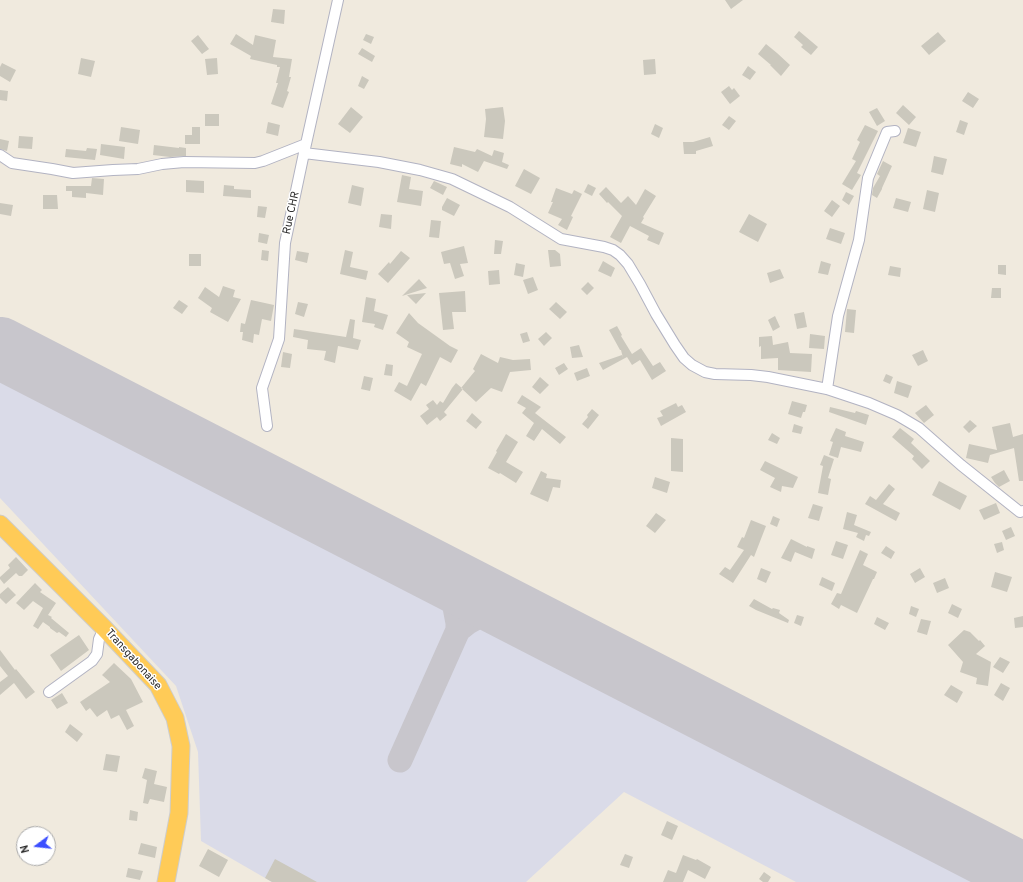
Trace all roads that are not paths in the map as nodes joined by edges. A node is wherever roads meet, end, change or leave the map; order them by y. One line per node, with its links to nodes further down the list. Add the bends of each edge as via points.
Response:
1 (338, 0): 3 (street, Rue CHR)
2 (895, 131): 5 (street, via 887,132 868,178 859,240 838,316)
3 (305, 148): 4 (street, via 255,163 184,162 138,169 73,173 12,163); 5 (street, via 420,170 452,179 510,207 561,239 604,246 613,250 628,264 675,345 692,364 714,374 768,377); 6 (street, Rue CHR, via 285,243 280,339 262,388)
4 (0, 155)
5 (827, 390): 7 (street, via 868,403 919,428 961,465 1020,512)
6 (267, 426)
7 (1023, 511)
8 (0, 524): 9 (highway, Transgabonaise)
9 (104, 628): 10 (street, via 97,654 92,662); 11 (highway, Transgabonaise, via 158,685 175,718 181,746 178,812)
10 (49, 692)
11 (166, 882)

